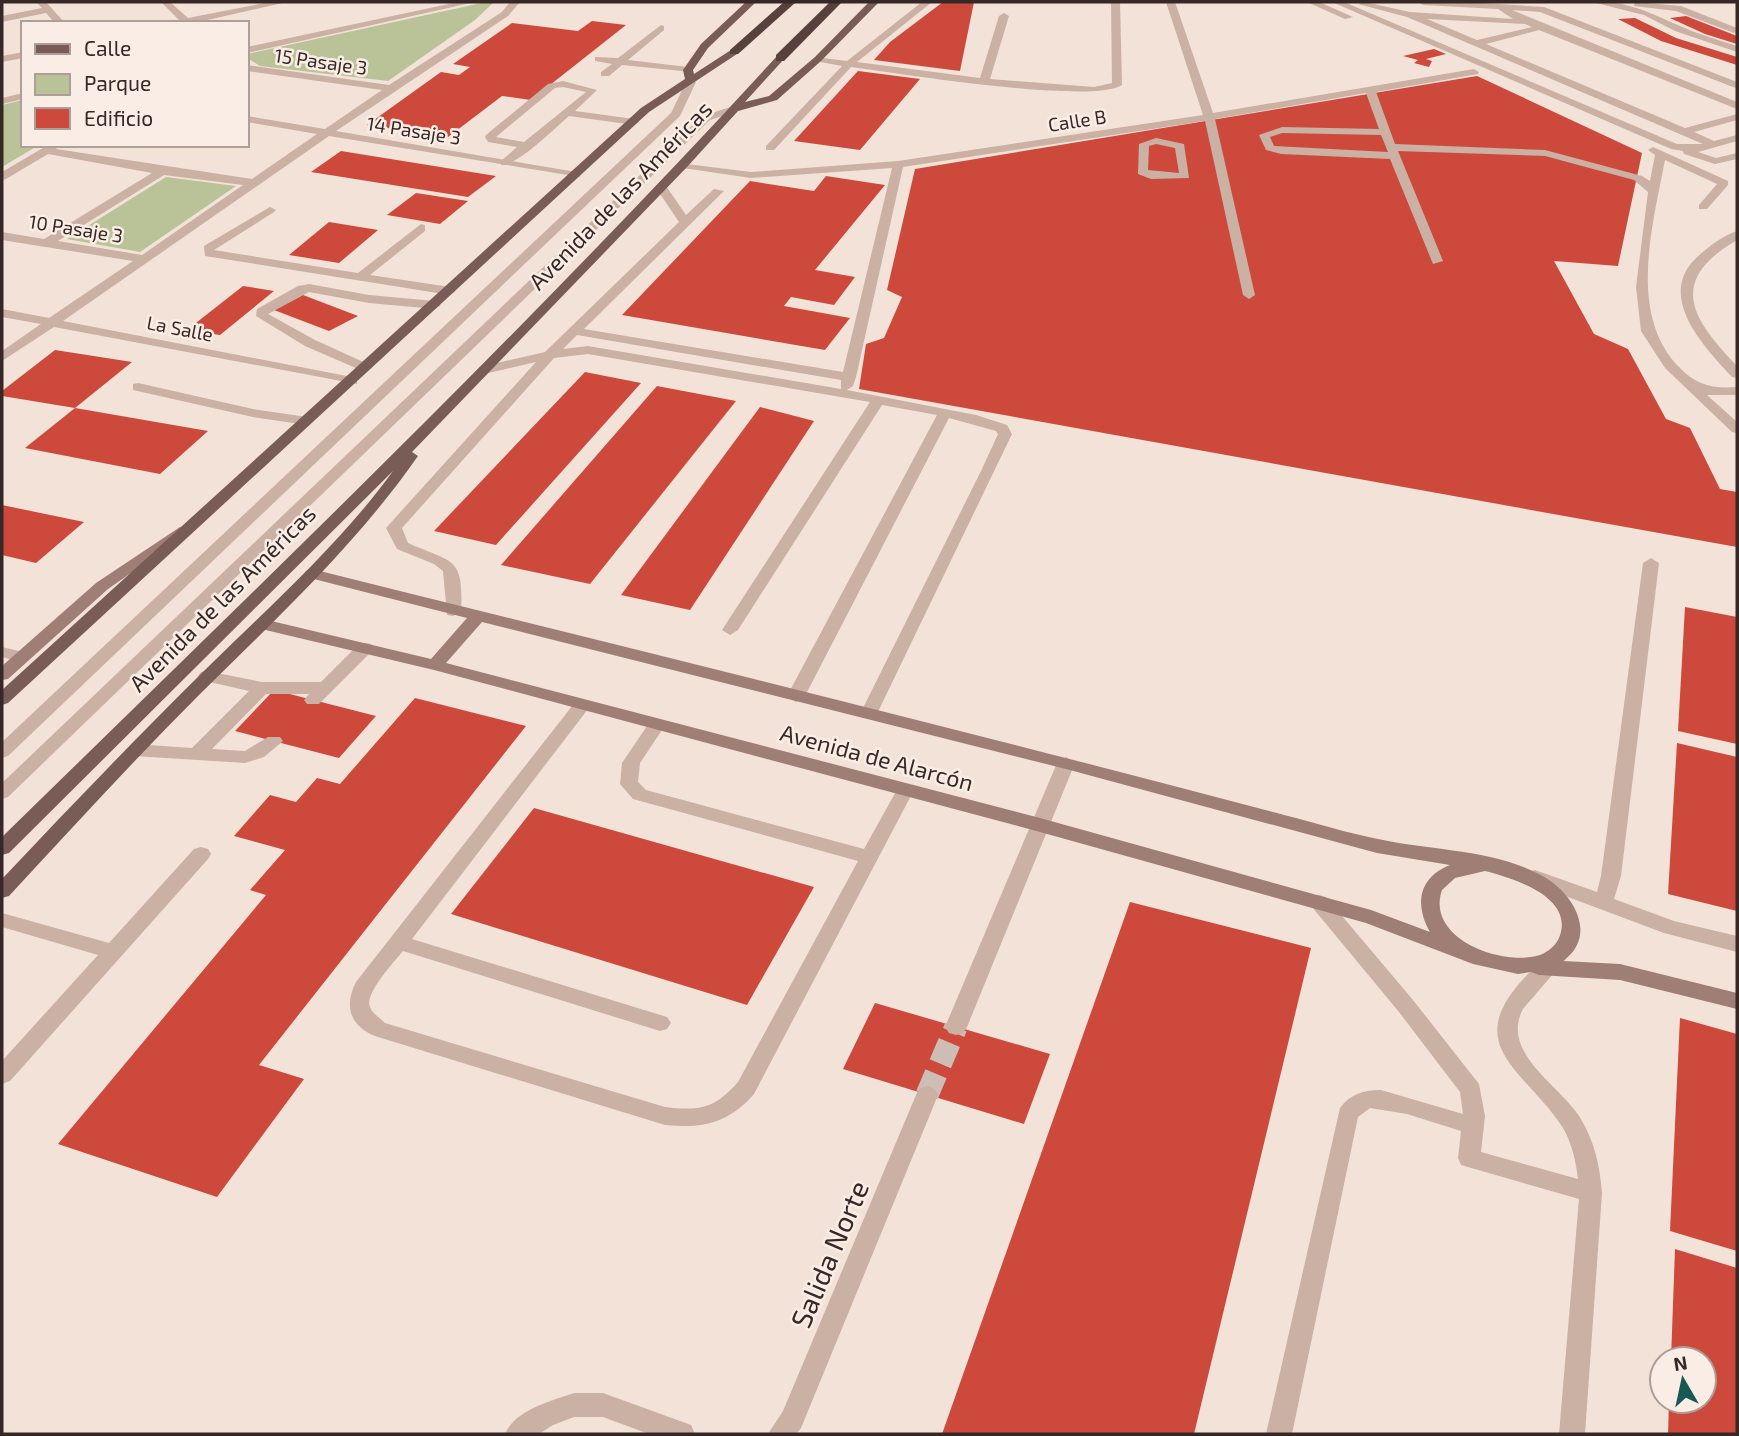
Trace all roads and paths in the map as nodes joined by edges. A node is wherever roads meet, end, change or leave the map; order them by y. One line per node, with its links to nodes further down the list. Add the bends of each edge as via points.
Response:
1 (165, 2): 24 (street)
2 (282, 2): 25 (street)
3 (470, 2): 32 (street)
4 (515, 2): 49 (street)
5 (751, 2): 46 (main road, via 704,46)
6 (790, 2): 34 (highway)
7 (836, 2): 37 (highway)
8 (926, 2): 42 (street)
9 (1116, 2): 47 (street, via 1117,85 1094,90)
10 (1170, 2): 56 (street)
11 (1312, 2): 33 (street)
12 (1337, 2): 65 (street)
13 (1357, 2): 20 (street)
14 (1423, 2): 19 (street)
15 (1597, 2): 31 (street, via 1636,10)
16 (1609, 2): 29 (street, via 1678,8)
17 (874, 3): 40 (main road)
18 (44, 6): 22 (street); 23 (street)
19 (1496, 6): 26 (street); 48 (street, via 1547,11)
20 (1410, 15): 26 (street); 30 (street)
21 (1004, 16): 47 (street)
22 (2, 19)
23 (58, 21)
24 (183, 21)
25 (189, 21)
26 (1530, 23): 27 (street)
27 (1541, 27): 30 (street); 53 (street)
28 (661, 28): 41 (street)
29 (1737, 31)
30 (1477, 43): 62 (street)
31 (1737, 49)
32 (248, 50)
33 (1426, 51)
34 (734, 52): 46 (main road)
35 (21, 55): 38 (street)
36 (1438, 56): 44 (street)
37 (780, 58): 54 (main road)
38 (2, 59)
39 (598, 59): 41 (street)
40 (818, 59): 42 (street); 54 (main road, via 773,98)
41 (620, 62): 45 (street); 46 (street)
42 (849, 64): 47 (street); 71 (street)
43 (248, 68): 49 (street, 15 Pasaje 3)
44 (1475, 72): 50 (street, Calle B); 73 (street)
45 (605, 74)
46 (689, 76): 59 (main road, Avenida de las Américas); 142 (street, Avenida de las Américas, via 676,114)
47 (984, 82)
48 (1737, 85)
49 (391, 88): 63 (street)
50 (1369, 88): 56 (street, Calle B); 61 (street)
51 (21, 96): 52 (street)
52 (2, 101)
53 (1737, 106)
54 (737, 108): 77 (main road, Avenida de las Américas); 146 (street, Avenida de las Américas, via 706,118)
55 (568, 113): 59 (street); 68 (street); 68 (street, via 592,90 552,86 490,136)
56 (1208, 116): 60 (street, Calle B); 96 (street)
57 (1737, 117): 62 (street)
58 (248, 119): 63 (street, 14 Pasaje 3)
59 (634, 122): 79 (main road, Avenida de las Américas)
60 (1150, 127): 66 (street); 76 (street, Calle B)
61 (1385, 132): 72 (street); 72 (street, via 1282,130 1264,135 1270,148 1281,152)
62 (1685, 132): 65 (street); 67 (street)
63 (326, 133): 75 (street, 14 Pasaje 3); 81 (street)
64 (1737, 138): 67 (street)
65 (1658, 139): 69 (street)
66 (1156, 141): 66 (street, via 1180,146 1185,176 1142,172 1144,144)
67 (1715, 145): 69 (street)
68 (529, 146): 75 (street)
69 (1675, 147): 74 (street, via 1708,160)
70 (52, 148): 78 (street); 80 (street)
71 (770, 148)
72 (1392, 152): 84 (street, via 1545,153 1638,178); 93 (street)
73 (1661, 153): 84 (street); 85 (street, via 1724,183)
74 (1737, 156)
75 (505, 163): 79 (street, 14 Pasaje 3)
76 (898, 164): 77 (street, Calle B, via 751,175); 110 (street)
77 (683, 165): 82 (main road, Avenida de las Américas)
78 (162, 171): 81 (street); 91 (street)
79 (576, 175): 95 (main road, Avenida de las Américas)
80 (2, 177)
81 (254, 183): 92 (street)
82 (662, 188): 87 (street); 108 (main road, Avenida de las Américas)
83 (718, 191): 87 (street)
84 (1654, 192): 112 (street, via 1646,246 1646,326 1655,348)
85 (1703, 208)
86 (270, 210): 94 (street, via 208,249 209,253)
87 (685, 222): 104 (street)
88 (421, 228): 94 (street)
89 (1737, 235): 109 (street, via 1695,264 1685,291 1704,336)
90 (2, 236): 91 (street, 10 Pasaje 3)
91 (46, 244): 92 (street, 10 Pasaje 3)
92 (145, 259): 102 (street)
93 (1437, 261)
94 (360, 277): 95 (street)
95 (450, 291): 98 (main road, Avenida de las Américas)
96 (1249, 295)
97 (357, 296): 98 (street); 99 (street); 103 (street, via 302,289 262,312)
98 (435, 305): 107 (main road, Avenida de las Américas)
99 (332, 306)
100 (2, 313): 102 (street, La Salle)
101 (303, 321): 103 (street)
102 (51, 323): 106 (street); 111 (street, La Salle)
103 (289, 331): 107 (street)
104 (575, 331): 105 (street); 110 (street)
105 (550, 355): 108 (street); 115 (street, via 588,350); 124 (street, via 394,528 402,546 453,570)
106 (2, 357)
107 (365, 368): 111 (main road, Avenida de las Américas)
108 (484, 370): 119 (main road, Avenida de las Américas)
109 (1737, 374)
110 (849, 377): 115 (street)
111 (352, 381): 118 (main road, Avenida de las Américas)
112 (1686, 383): 114 (street, via 1713,393); 120 (street)
113 (138, 387): 118 (street)
114 (1737, 391)
115 (843, 393): 116 (street)
116 (877, 400): 117 (street); 127 (street)
117 (945, 413): 135 (street); 138 (street, via 1002,428 1005,434)
118 (307, 421): 121 (main road, Avenida de las Américas)
119 (427, 429): 123 (main road, via 381,498); 148 (main road, Avenida de las Américas)
120 (1737, 429)
121 (186, 528): 130 (main road, Avenida de las Américas, via 102,586); 136 (main road, Avenida de las Américas)
122 (1651, 563): 155 (street, via 1611,876)
123 (312, 574): 124 (main road, Avenida de Alarcón); 126 (main road)
124 (453, 611): 125 (main road, Avenida de Alarcón)
125 (477, 617): 131 (main road); 135 (main road, Avenida de Alarcón)
126 (263, 624): 128 (main road, Avenida de Alarcón); 133 (main road)
127 (730, 630)
128 (365, 648): 131 (main road, Avenida de Alarcón); 134 (street, via 319,694)
129 (2, 652): 130 (street)
130 (21, 657): 132 (main road, Avenida de las Américas)
131 (435, 665): 137 (main road, Avenida de Alarcón)
132 (2, 675)
133 (207, 676): 134 (street); 141 (main road)
134 (261, 688): 143 (street)
135 (796, 696): 138 (main road, Avenida de Alarcón)
136 (2, 699)
137 (582, 705): 139 (main road, Avenida de Alarcón); 157 (street)
138 (869, 714): 144 (main road, Avenida de Alarcón)
139 (657, 724): 145 (main road, Avenida de Alarcón); 150 (street, via 631,763 629,784 640,795)
140 (274, 741): 143 (street, via 245,757)
141 (134, 750): 143 (street); 153 (main road)
142 (2, 751)
143 (195, 755)
144 (1066, 763): 147 (street); 151 (main road, Avenida de Alarcón, via 1377,846)
145 (905, 790): 147 (main road, Avenida de Alarcón); 150 (street)
146 (2, 793)
147 (1040, 825): 154 (main road, Avenida de Alarcón); 164 (street)
148 (2, 848)
149 (201, 854): 159 (street)
150 (869, 858): 157 (street, via 746,1088 734,1104 716,1115 693,1120 666,1116 378,1029 360,1013 358,1000)
151 (1485, 864): 152 (main road); 160 (main road, via 1447,873 1435,883 1429,897 1438,929)
152 (1530, 875): 155 (street); 161 (main road, via 1551,888 1573,922 1572,939)
153 (2, 891)
154 (1319, 902): 160 (main road, Avenida de Alarcón); 167 (street, via 1471,1090)
155 (1603, 904): 158 (street, via 1671,928)
156 (2, 920): 159 (street)
157 (399, 942): 163 (street)
158 (1737, 944)
159 (111, 951): 165 (street)
160 (1473, 956): 161 (main road, via 1521,967)
161 (1554, 961): 162 (main road); 168 (street, via 1514,1005 1508,1017 1508,1035 1513,1052 1570,1122 1588,1165)
162 (1737, 1001)
163 (660, 1023)
164 (956, 1027)
165 (2, 1074)
166 (927, 1095): 171 (street, Salida Norte)
167 (1473, 1126): 168 (street, via 1469,1158); 172 (street, via 1384,1100 1353,1106)
168 (1591, 1193): 173 (street)
169 (518, 1434): 170 (street, via 545,1415 574,1405 603,1405)
170 (682, 1434)
171 (782, 1434)
172 (1279, 1434)
173 (1572, 1434)

